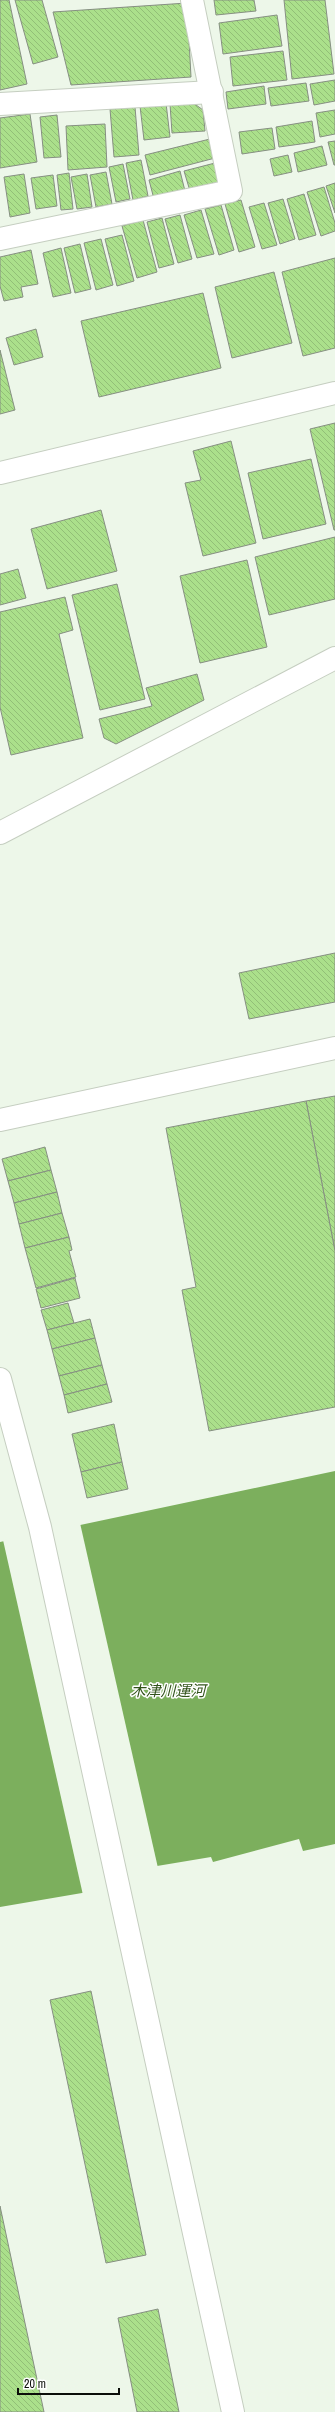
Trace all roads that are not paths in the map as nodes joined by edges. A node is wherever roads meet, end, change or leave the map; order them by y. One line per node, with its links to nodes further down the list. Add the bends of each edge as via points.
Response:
1 (192, 0): 2 (street)
2 (212, 92): 3 (street); 4 (street, via 231,191)
3 (0, 104)
4 (0, 239)
5 (335, 393): 6 (street)
6 (0, 473)
7 (335, 658): 8 (street)
8 (0, 833)
9 (335, 1048): 10 (street)
10 (0, 1120)
11 (0, 1379): 12 (street, via 40,1527)
12 (234, 2412)

